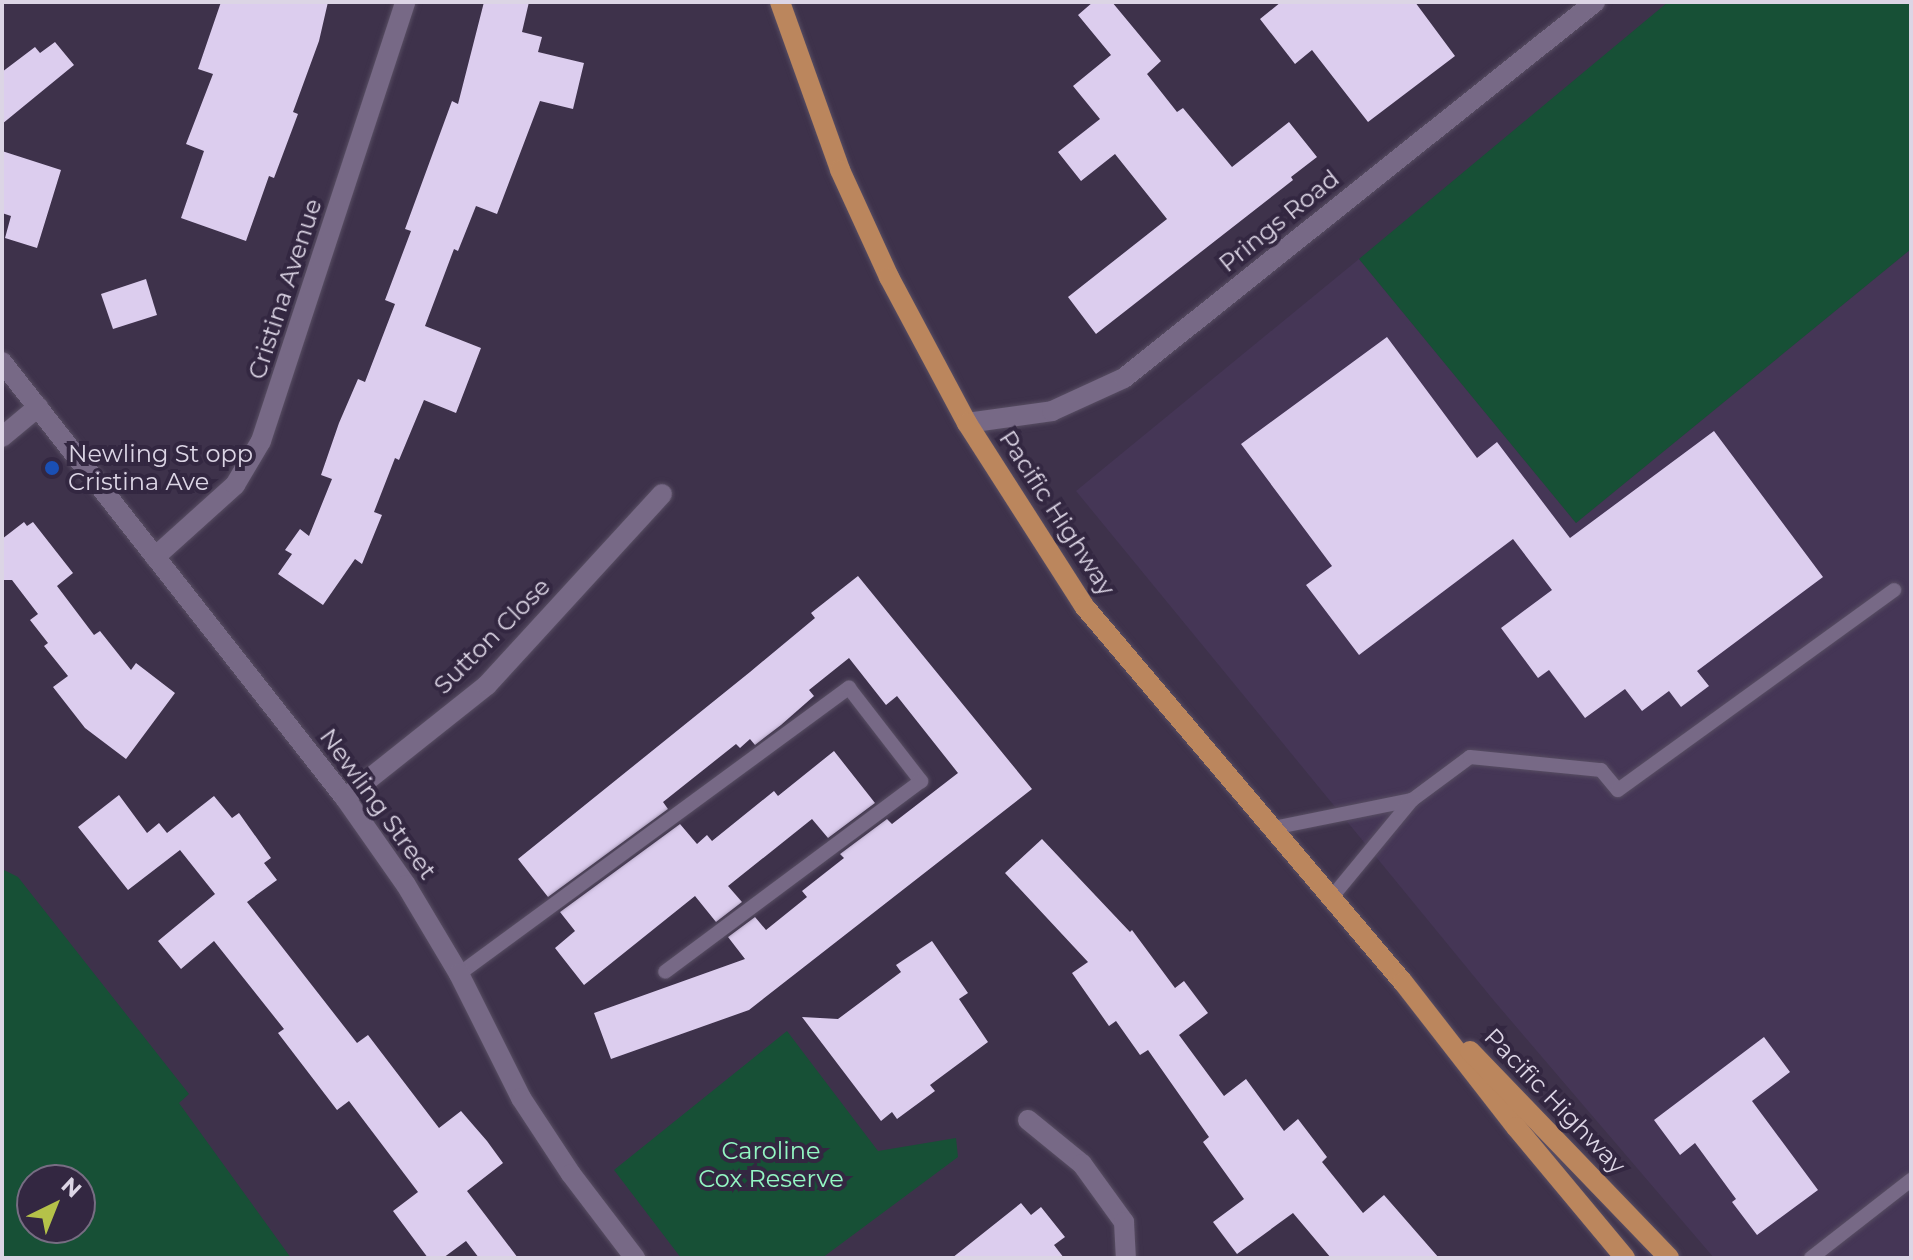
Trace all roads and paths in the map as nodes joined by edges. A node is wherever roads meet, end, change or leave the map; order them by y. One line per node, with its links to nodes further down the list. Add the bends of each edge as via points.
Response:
1 (405, 2): 9 (street, Cristina Avenue, via 261,441 235,485)
2 (780, 2): 6 (main road, Pacific Highway, via 840,170 889,277)
3 (1595, 2): 6 (street, Prings Road, via 1124,378 1052,411)
4 (2, 362): 5 (street, Newling Street)
5 (38, 407): 7 (street); 9 (street, Newling Street)
6 (967, 423): 13 (main road, Pacific Highway, via 1084,606)
7 (2, 437)
8 (662, 494): 11 (street, Sutton Close, via 487,685)
9 (155, 557): 11 (street, Newling Street)
10 (1894, 590): 12 (lane, via 1618,790 1601,770 1470,757)
11 (345, 798): 16 (street, Newling Street)
12 (1412, 800): 13 (lane); 14 (lane)
13 (1273, 828): 14 (main road, Pacific Highway)
14 (1332, 897): 17 (main road, Pacific Highway)
15 (665, 972): 16 (lane, via 921,781 849,688)
16 (459, 974): 20 (street, Newling Street, via 521,1098)
17 (1403, 982): 22 (main road, Pacific Highway); 23 (main road, Pacific Highway)
18 (1028, 1120): 21 (street, via 1082,1164 1116,1210 1124,1222)
19 (1911, 1180): 24 (lane)
20 (635, 1258)
21 (1126, 1258)
22 (1625, 1258)
23 (1669, 1258)
24 (1811, 1258)

